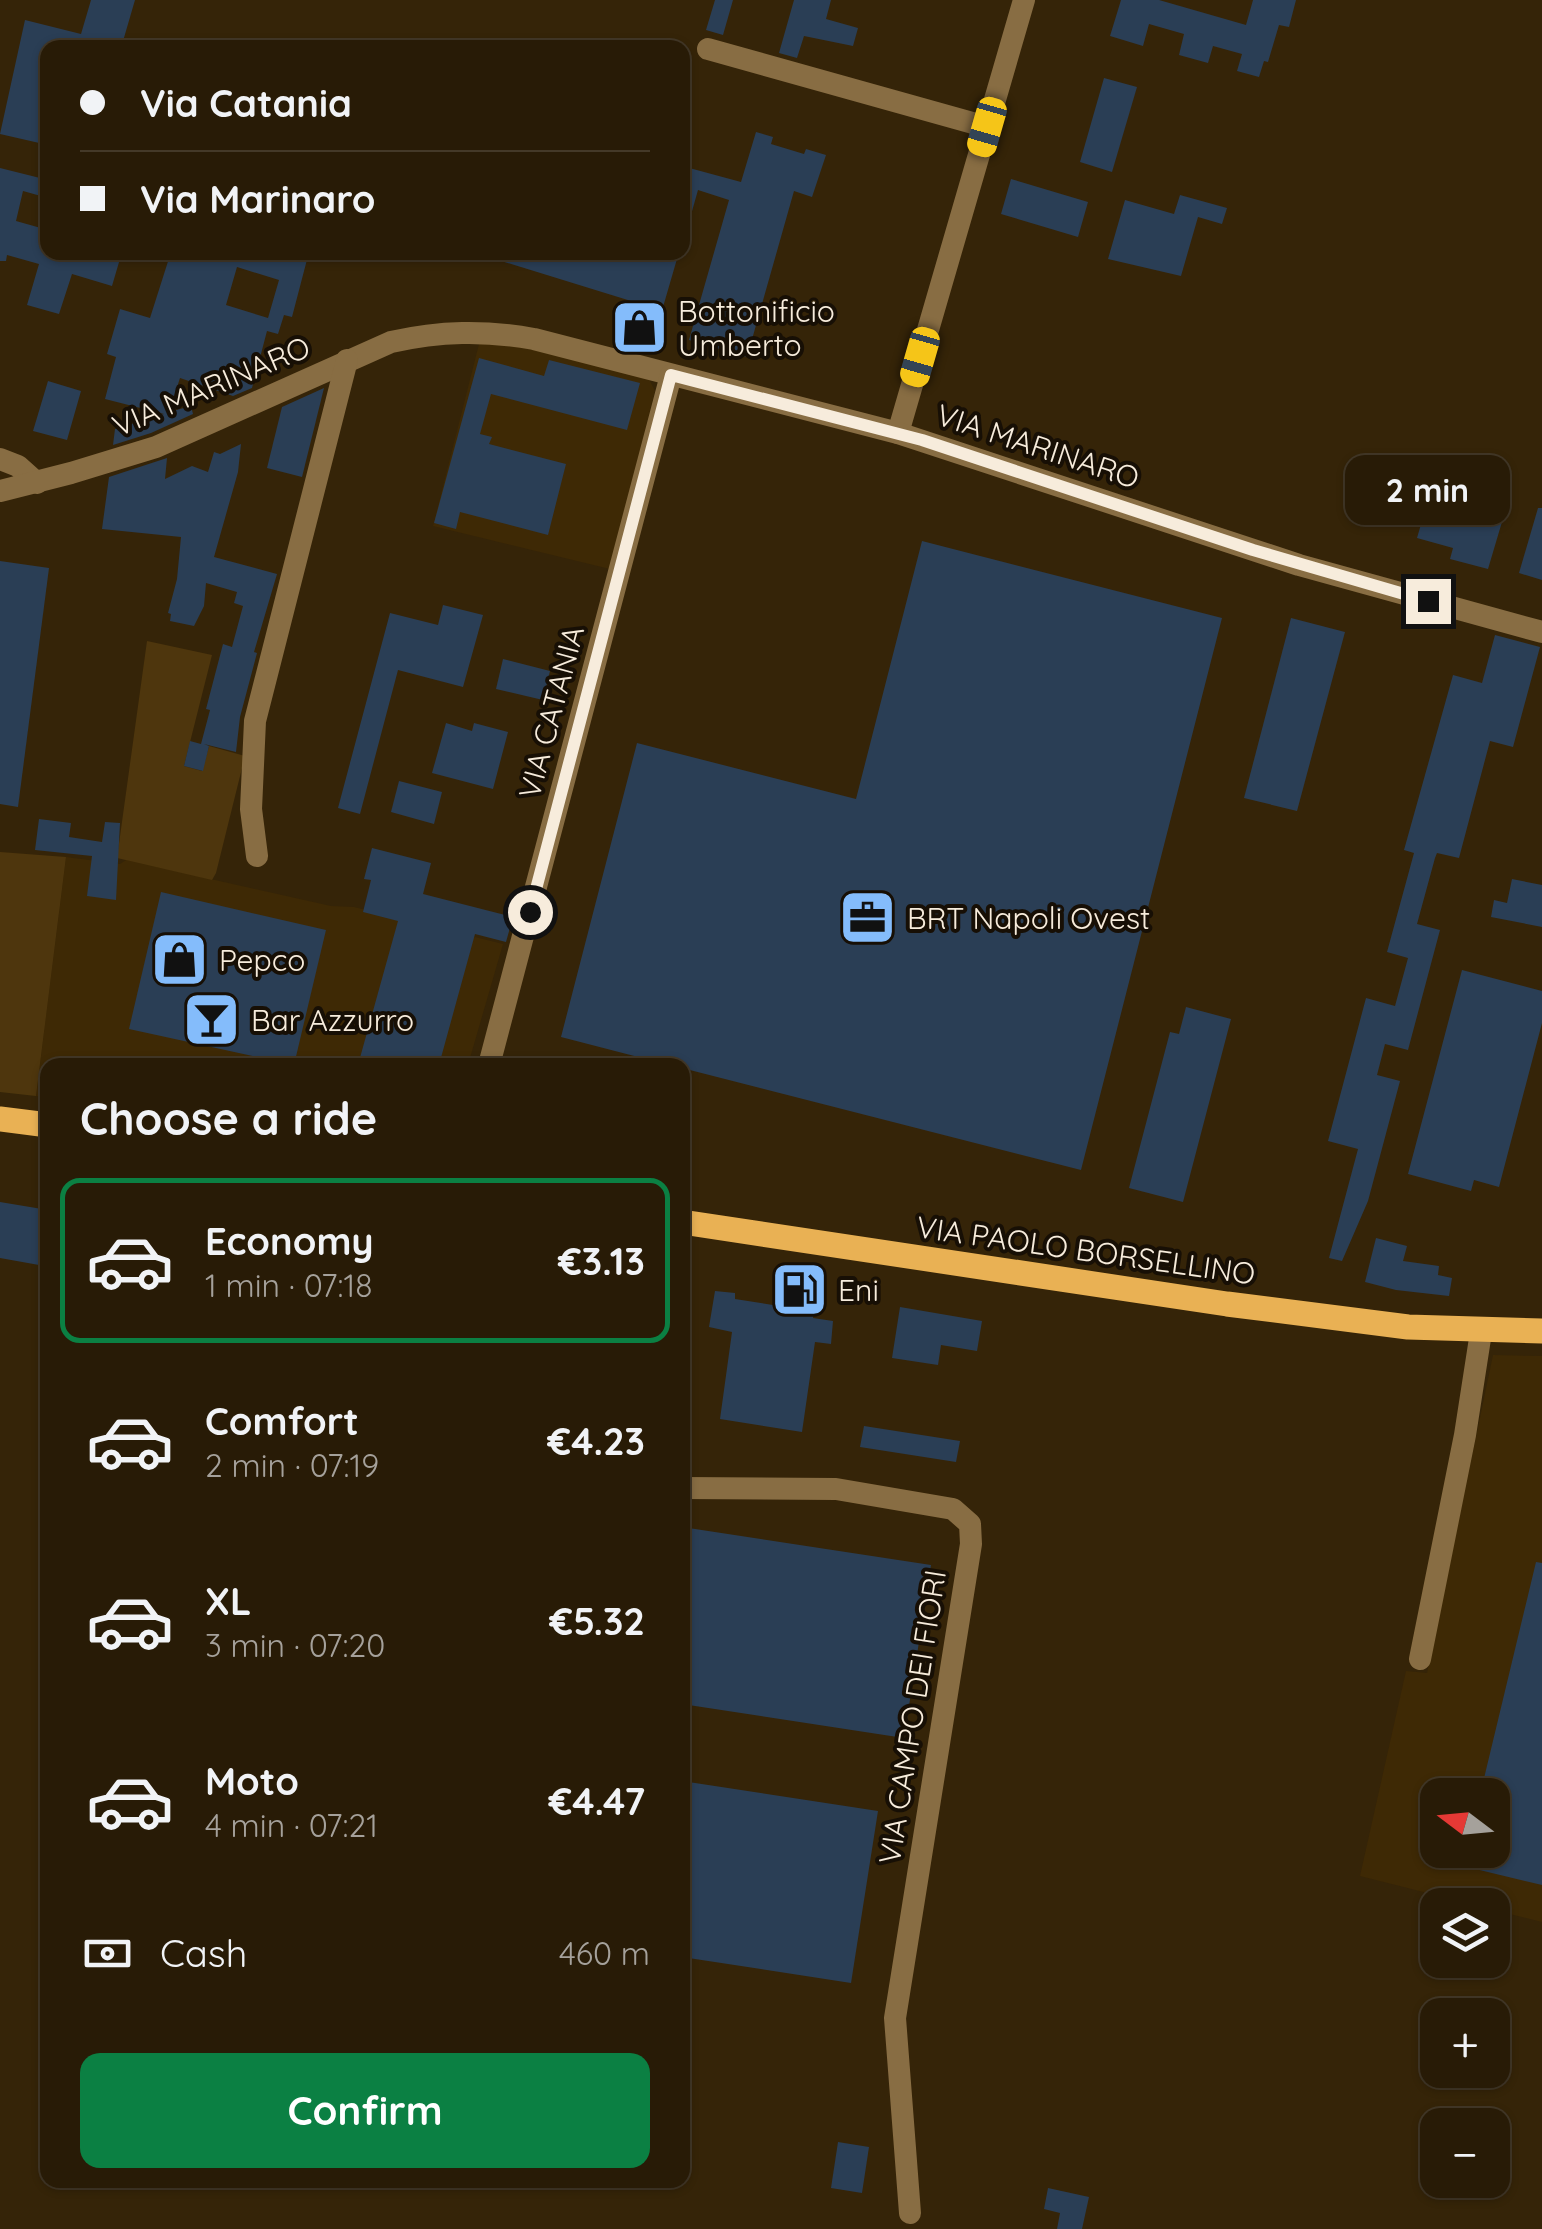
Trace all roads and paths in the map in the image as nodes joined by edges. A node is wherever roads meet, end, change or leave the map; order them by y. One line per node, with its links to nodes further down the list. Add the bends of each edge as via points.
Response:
1 (1024, 0): 3 (street)
2 (708, 49): 3 (street)
3 (987, 127): 6 (street)
4 (347, 360): 5 (street, VIA MARINARO, via 421,335 481,331); 8 (street, VIA MARINARO, via 156,447); 11 (street, via 255,721)
5 (671, 375): 6 (street, VIA MARINARO); 12 (street, VIA CATANIA)
6 (898, 433): 10 (street, VIA MARINARO, via 1299,565)
7 (0, 459): 8 (street)
8 (37, 483): 9 (street, VIA MARINARO)
9 (0, 490)
10 (1542, 632)
11 (256, 856)
12 (491, 1058)
13 (0, 1119): 14 (main road)
14 (40, 1124)
15 (690, 1223): 17 (main road, VIA PAOLO BORSELLINO, via 1227,1304)
16 (1542, 1331): 17 (main road, VIA PAOLO BORSELLINO)
17 (1482, 1332): 19 (street)
18 (690, 1488): 20 (street, VIA CAMPO DEI FIORI, via 836,1489 953,1510 970,1524 895,2018)
19 (1420, 1659)
20 (910, 2214)

